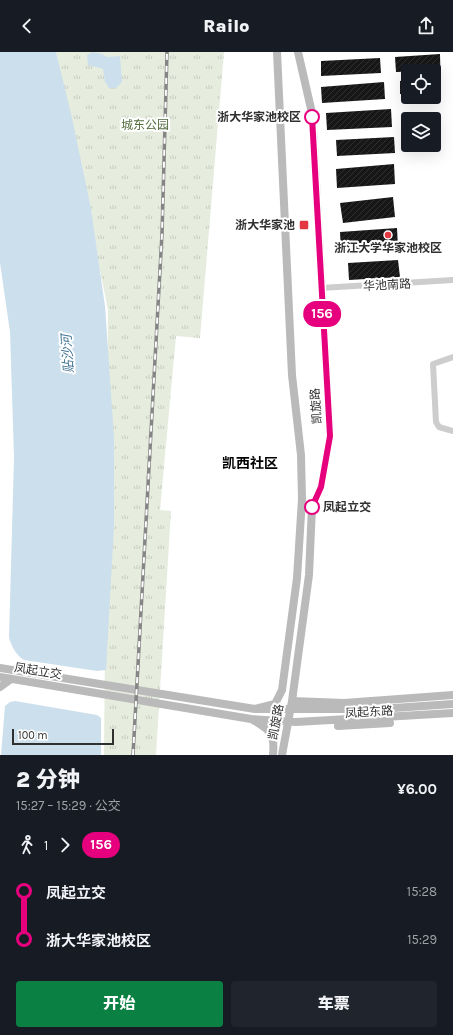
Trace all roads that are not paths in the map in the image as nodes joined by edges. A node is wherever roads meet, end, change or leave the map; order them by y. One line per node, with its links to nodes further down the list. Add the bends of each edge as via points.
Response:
1 (277, 52): 14 (main road, via 292,375 301,455 302,498 297,578 282,690 275,704)
2 (298, 52): 4 (main road, 凯旋路, via 312,113)
3 (453, 280): 4 (street, 华池南路)
4 (321, 288): 12 (main road, 凯旋路, via 326,325 330,436 321,487 312,507 309,575)
5 (453, 357): 6 (street, via 433,364 436,422 439,427)
6 (453, 431)
7 (0, 668): 14 (main road, 凤起立交)
8 (0, 677): 9 (main road, 凤起立交)
9 (11, 679): 10 (main road); 17 (main road, 凤起立交)
10 (0, 687)
11 (453, 695): 12 (main road, 凤起东路, via 344,703)
12 (292, 702): 18 (main road, 凯旋路)
13 (453, 704): 14 (main road, 凤起立交, via 379,709)
14 (255, 709)
15 (453, 713): 17 (main road, 凤起立交, via 296,722)
16 (453, 718): 18 (main road, 凤起东路, via 367,725)
17 (251, 719): 19 (main road, via 266,727 272,734)
18 (287, 727): 20 (main road, 凯旋路)
19 (273, 755)
20 (282, 755)

